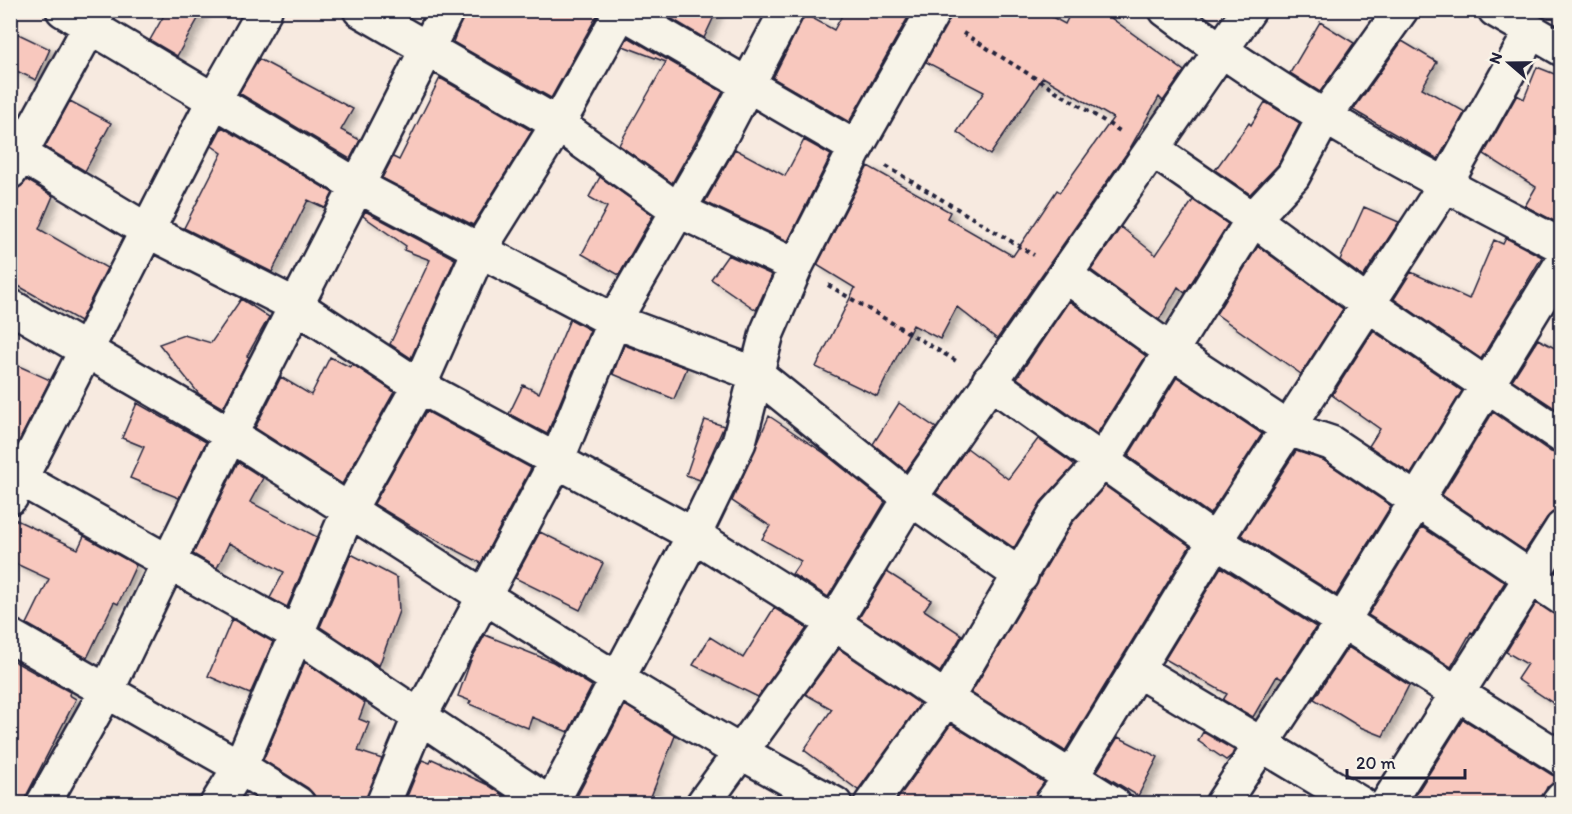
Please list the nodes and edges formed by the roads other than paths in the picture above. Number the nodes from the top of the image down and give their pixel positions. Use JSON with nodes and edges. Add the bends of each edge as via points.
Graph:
{"nodes":[{"id":1,"x":265,"y":10,"type":"edge"},
{"id":2,"x":360,"y":10,"type":"edge"},
{"id":3,"x":447,"y":10,"type":"edge"},
{"id":4,"x":787,"y":10,"type":"edge"},
{"id":5,"x":1166,"y":10,"type":"edge"},
{"id":6,"x":1249,"y":10,"type":"edge"},
{"id":7,"x":1401,"y":10,"type":"edge"},
{"id":8,"x":1495,"y":10,"type":"edge"},
{"id":9,"x":621,"y":11,"type":"edge"},
{"id":10,"x":932,"y":11,"type":"edge"},
{"id":11,"x":84,"y":16,"type":"edge"},
{"id":12,"x":1531,"y":32,"type":"junction"},
{"id":13,"x":428,"y":48,"type":"junction"},
{"id":14,"x":1562,"y":49,"type":"edge"},
{"id":15,"x":1222,"y":53,"type":"junction"},
{"id":16,"x":748,"y":84,"type":"junction"},
{"id":17,"x":214,"y":100,"type":"junction"},
{"id":18,"x":1324,"y":118,"type":"junction"},
{"id":19,"x":558,"y":124,"type":"junction"},
{"id":20,"x":856,"y":148,"type":"junction"},
{"id":21,"x":1153,"y":150,"type":"junction"},
{"id":22,"x":14,"y":158,"type":"edge"},
{"id":23,"x":356,"y":185,"type":"junction"},
{"id":24,"x":1445,"y":185,"type":"junction"},
{"id":25,"x":678,"y":210,"type":"junction"},
{"id":26,"x":1253,"y":219,"type":"junction"},
{"id":27,"x":148,"y":231,"type":"junction"},
{"id":28,"x":1562,"y":246,"type":"edge"},
{"id":29,"x":480,"y":249,"type":"junction"},
{"id":30,"x":1562,"y":263,"type":"edge"},
{"id":31,"x":796,"y":266,"type":"junction"},
{"id":32,"x":1065,"y":275,"type":"junction"},
{"id":33,"x":1370,"y":305,"type":"junction"},
{"id":34,"x":10,"y":306,"type":"edge"},
{"id":35,"x":297,"y":306,"type":"junction"},
{"id":36,"x":614,"y":321,"type":"junction"},
{"id":37,"x":1171,"y":351,"type":"junction"},
{"id":38,"x":87,"y":352,"type":"junction"},
{"id":39,"x":758,"y":375,"type":"junction"},
{"id":40,"x":989,"y":381,"type":"junction"},
{"id":41,"x":1488,"y":384,"type":"junction"},
{"id":42,"x":419,"y":386,"type":"junction"},
{"id":43,"x":1289,"y":429,"type":"junction"},
{"id":44,"x":230,"y":435,"type":"junction"},
{"id":45,"x":1562,"y":436,"type":"edge"},
{"id":46,"x":557,"y":460,"type":"junction"},
{"id":47,"x":1102,"y":462,"type":"junction"},
{"id":48,"x":14,"y":483,"type":"edge"},
{"id":49,"x":910,"y":498,"type":"junction"},
{"id":50,"x":1416,"y":498,"type":"junction"},
{"id":51,"x":348,"y":512,"type":"junction"},
{"id":52,"x":1562,"y":528,"type":"edge"},
{"id":53,"x":694,"y":535,"type":"junction"},
{"id":54,"x":1215,"y":541,"type":"junction"},
{"id":55,"x":169,"y":562,"type":"junction"},
{"id":56,"x":1021,"y":576,"type":"junction"},
{"id":57,"x":1530,"y":578,"type":"junction"},
{"id":58,"x":483,"y":598,"type":"junction"},
{"id":59,"x":1562,"y":598,"type":"edge"},
{"id":60,"x":1342,"y":622,"type":"junction"},
{"id":61,"x":834,"y":623,"type":"junction"},
{"id":62,"x":295,"y":633,"type":"junction"},
{"id":63,"x":10,"y":636,"type":"edge"},
{"id":64,"x":1137,"y":670,"type":"junction"},
{"id":65,"x":616,"y":679,"type":"junction"},
{"id":66,"x":106,"y":692,"type":"junction"},
{"id":67,"x":1458,"y":693,"type":"junction"},
{"id":68,"x":946,"y":699,"type":"junction"},
{"id":69,"x":419,"y":718,"type":"junction"},
{"id":70,"x":1261,"y":743,"type":"junction"},
{"id":71,"x":738,"y":752,"type":"junction"},
{"id":72,"x":1562,"y":759,"type":"edge"},
{"id":73,"x":240,"y":767,"type":"junction"},
{"id":74,"x":1072,"y":776,"type":"junction"},
{"id":75,"x":1562,"y":799,"type":"edge"},
{"id":76,"x":43,"y":804,"type":"edge"},
{"id":77,"x":218,"y":804,"type":"edge"},
{"id":78,"x":298,"y":804,"type":"edge"},
{"id":79,"x":383,"y":804,"type":"edge"},
{"id":80,"x":550,"y":804,"type":"edge"},
{"id":81,"x":704,"y":804,"type":"edge"},
{"id":82,"x":835,"y":804,"type":"edge"},
{"id":83,"x":871,"y":804,"type":"edge"},
{"id":84,"x":1051,"y":804,"type":"edge"},
{"id":85,"x":1114,"y":804,"type":"edge"},
{"id":86,"x":1222,"y":804,"type":"edge"},
{"id":87,"x":1361,"y":804,"type":"edge"},
{"id":88,"x":1387,"y":804,"type":"edge"},
{"id":89,"x":1558,"y":804,"type":"edge"}],
"edges":[{"from":1,"to":17,"type":"street"},
{"from":2,"to":13,"type":"street"},
{"from":3,"to":13,"type":"street"},
{"from":4,"to":16,"type":"street"},
{"from":5,"to":15,"type":"street"},
{"from":6,"to":15,"type":"street"},
{"from":7,"to":18,"type":"street"},
{"from":8,"to":12,"type":"street"},
{"from":9,"to":16,"type":"street"},
{"from":9,"to":19,"type":"street"},
{"from":10,"to":20,"type":"street"},
{"from":11,"to":17,"type":"street"},
{"from":11,"to":22,"type":"street"},
{"from":12,"to":14,"type":"street"},
{"from":12,"to":24,"type":"street"},
{"from":13,"to":19,"type":"street"},
{"from":13,"to":23,"type":"street"},
{"from":15,"to":18,"type":"street"},
{"from":15,"to":21,"type":"street"},
{"from":16,"to":20,"type":"street"},
{"from":16,"to":25,"type":"street"},
{"from":17,"to":23,"type":"street"},
{"from":17,"to":27,"type":"street"},
{"from":18,"to":24,"type":"street"},
{"from":18,"to":26,"type":"street","via":[[1293,176]]},
{"from":19,"to":25,"type":"street"},
{"from":19,"to":29,"type":"street"},
{"from":20,"to":31,"type":"street"},
{"from":21,"to":26,"type":"street"},
{"from":21,"to":32,"type":"street"},
{"from":22,"to":27,"type":"street"},
{"from":23,"to":29,"type":"street"},
{"from":23,"to":35,"type":"street"},
{"from":24,"to":28,"type":"street"},
{"from":24,"to":33,"type":"street"},
{"from":25,"to":31,"type":"street"},
{"from":25,"to":36,"type":"street"},
{"from":26,"to":33,"type":"street"},
{"from":26,"to":37,"type":"street"},
{"from":27,"to":35,"type":"street"},
{"from":27,"to":38,"type":"street"},
{"from":29,"to":36,"type":"street"},
{"from":29,"to":42,"type":"street"},
{"from":30,"to":41,"type":"street"},
{"from":31,"to":39,"type":"street","via":[[767,333]]},
{"from":32,"to":37,"type":"street"},
{"from":32,"to":40,"type":"street"},
{"from":33,"to":41,"type":"street"},
{"from":33,"to":43,"type":"street"},
{"from":34,"to":38,"type":"street"},
{"from":35,"to":42,"type":"street"},
{"from":35,"to":44,"type":"street"},
{"from":36,"to":39,"type":"street"},
{"from":36,"to":46,"type":"street"},
{"from":37,"to":43,"type":"street"},
{"from":37,"to":47,"type":"street"},
{"from":38,"to":44,"type":"street"},
{"from":38,"to":48,"type":"street"},
{"from":39,"to":49,"type":"street"},
{"from":39,"to":53,"type":"street","via":[[739,441]]},
{"from":40,"to":47,"type":"street"},
{"from":40,"to":49,"type":"street"},
{"from":41,"to":45,"type":"street"},
{"from":41,"to":50,"type":"street"},
{"from":42,"to":46,"type":"street"},
{"from":42,"to":51,"type":"street"},
{"from":43,"to":50,"type":"street","via":[[1331,443]]},
{"from":43,"to":54,"type":"street"},
{"from":44,"to":51,"type":"street"},
{"from":44,"to":55,"type":"street"},
{"from":46,"to":53,"type":"street"},
{"from":46,"to":58,"type":"street"},
{"from":47,"to":54,"type":"street"},
{"from":47,"to":56,"type":"street","via":[[1057,512]]},
{"from":48,"to":55,"type":"street"},
{"from":49,"to":56,"type":"street"},
{"from":49,"to":61,"type":"street"},
{"from":50,"to":57,"type":"street"},
{"from":50,"to":60,"type":"street"},
{"from":51,"to":58,"type":"street"},
{"from":51,"to":62,"type":"street"},
{"from":52,"to":57,"type":"street"},
{"from":53,"to":61,"type":"street"},
{"from":53,"to":65,"type":"street"},
{"from":54,"to":60,"type":"street"},
{"from":54,"to":64,"type":"street"},
{"from":55,"to":62,"type":"street"},
{"from":55,"to":66,"type":"street"},
{"from":56,"to":68,"type":"street"},
{"from":57,"to":59,"type":"street"},
{"from":57,"to":67,"type":"street"},
{"from":58,"to":65,"type":"street"},
{"from":58,"to":69,"type":"street"},
{"from":60,"to":67,"type":"street"},
{"from":60,"to":70,"type":"street"},
{"from":61,"to":68,"type":"street"},
{"from":61,"to":71,"type":"street"},
{"from":62,"to":69,"type":"street"},
{"from":62,"to":73,"type":"street"},
{"from":63,"to":66,"type":"street"},
{"from":64,"to":70,"type":"street"},
{"from":64,"to":74,"type":"street"},
{"from":65,"to":71,"type":"street"},
{"from":65,"to":80,"type":"street"},
{"from":66,"to":73,"type":"street"},
{"from":66,"to":76,"type":"street"},
{"from":67,"to":72,"type":"street"},
{"from":67,"to":88,"type":"street"},
{"from":68,"to":74,"type":"street"},
{"from":68,"to":83,"type":"street"},
{"from":69,"to":79,"type":"street"},
{"from":69,"to":80,"type":"street"},
{"from":70,"to":86,"type":"street"},
{"from":70,"to":87,"type":"street"},
{"from":71,"to":81,"type":"street"},
{"from":71,"to":82,"type":"street"},
{"from":73,"to":77,"type":"street"},
{"from":73,"to":78,"type":"street"},
{"from":74,"to":84,"type":"street"},
{"from":74,"to":85,"type":"street"},
{"from":75,"to":89,"type":"street"}]}
